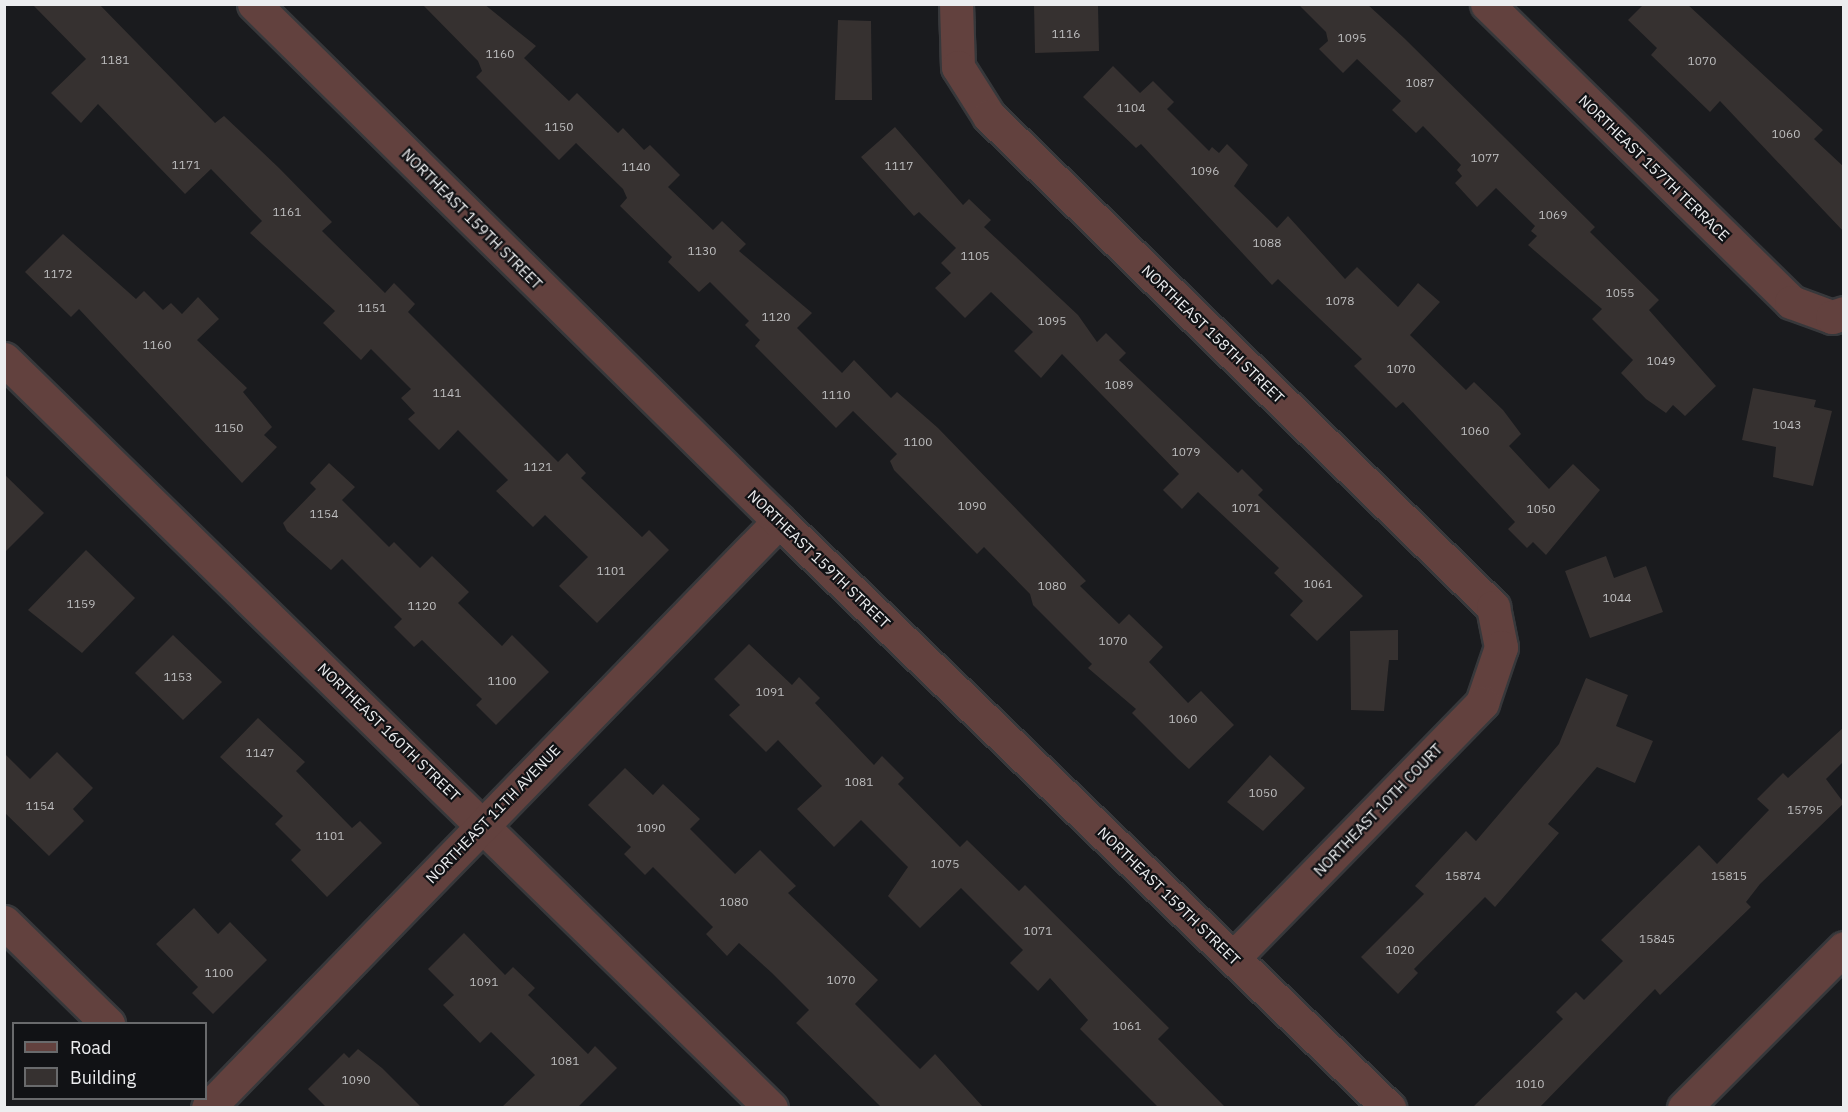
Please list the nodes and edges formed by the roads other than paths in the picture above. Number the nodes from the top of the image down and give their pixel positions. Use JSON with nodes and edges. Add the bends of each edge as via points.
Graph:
{"nodes":[{"id":1,"x":254,"y":4,"type":"edge"},
{"id":2,"x":956,"y":4,"type":"edge"},
{"id":3,"x":1486,"y":4,"type":"edge"},
{"id":4,"x":1838,"y":315,"type":"edge"},
{"id":5,"x":4,"y":359,"type":"edge"},
{"id":6,"x":779,"y":521,"type":"junction"},
{"id":7,"x":1501,"y":647,"type":"joint"},
{"id":8,"x":483,"y":824,"type":"junction"},
{"id":9,"x":4,"y":922,"type":"edge"},
{"id":10,"x":1844,"y":948,"type":"edge"},
{"id":11,"x":1233,"y":958,"type":"junction"},
{"id":12,"x":107,"y":1022,"type":"edge"},
{"id":13,"x":208,"y":1107,"type":"edge"},
{"id":14,"x":771,"y":1107,"type":"edge"},
{"id":15,"x":1389,"y":1107,"type":"edge"},
{"id":16,"x":1684,"y":1107,"type":"edge"}],
"edges":[{"from":1,"to":6,"type":"street","name":"NORTHEAST 159TH STREET"},
{"from":2,"to":7,"type":"street","name":"NORTHEAST 158TH STREET","via":[[958,67],[989,116],[1493,607]]},
{"from":3,"to":4,"type":"street","name":"NORTHEAST 157TH TERRACE","via":[[1791,302]]},
{"from":5,"to":8,"type":"street","name":"NORTHEAST 160TH STREET"},
{"from":6,"to":8,"type":"street","name":"NORTHEAST 11TH AVENUE"},
{"from":6,"to":11,"type":"street","name":"NORTHEAST 159TH STREET"},
{"from":7,"to":11,"type":"street","name":"NORTHEAST 10TH COURT","via":[[1482,703]]},
{"from":8,"to":13,"type":"street","name":"NORTHEAST 11TH AVENUE"},
{"from":8,"to":14,"type":"street","name":"NORTHEAST 160TH STREET"},
{"from":9,"to":12,"type":"street"},
{"from":10,"to":16,"type":"street"},
{"from":11,"to":15,"type":"street","name":"NORTHEAST 159TH STREET"}]}
